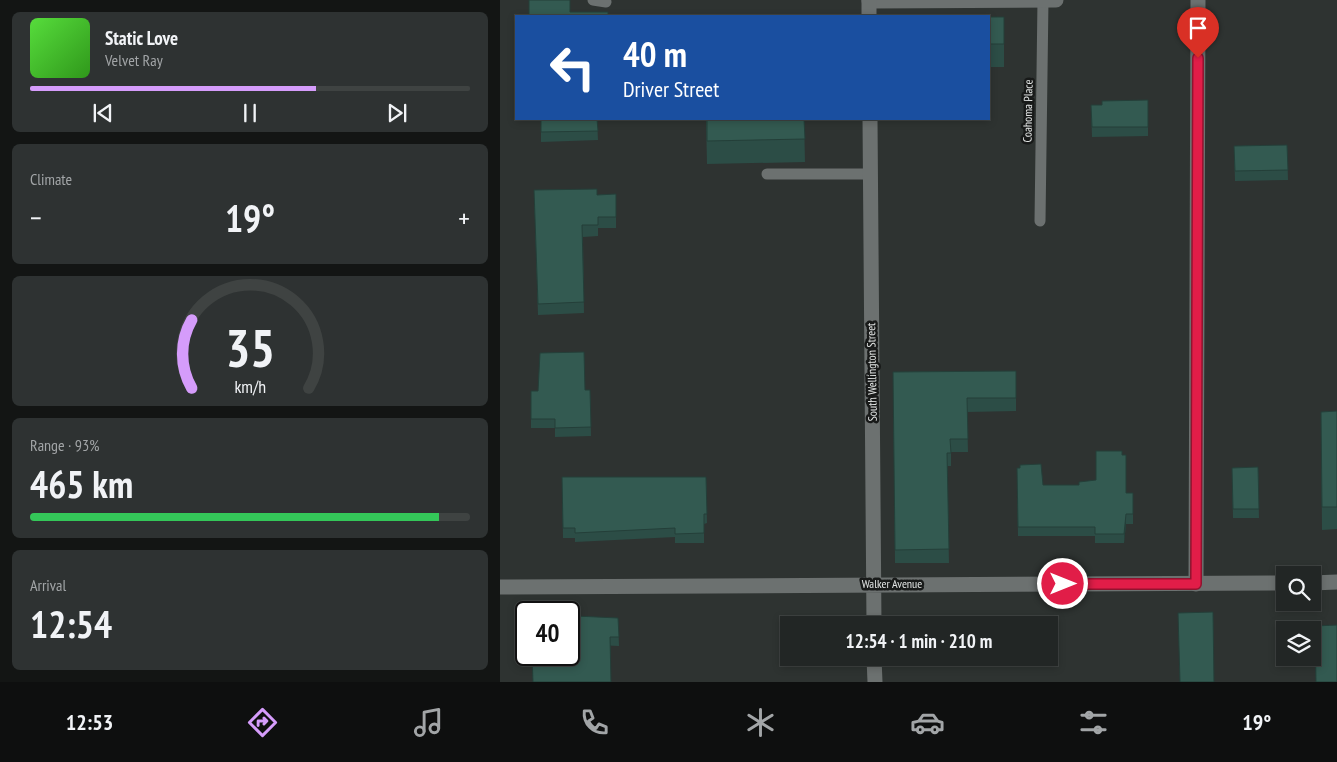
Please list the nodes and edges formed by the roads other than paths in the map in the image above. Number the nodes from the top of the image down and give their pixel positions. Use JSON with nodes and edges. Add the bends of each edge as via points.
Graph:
{"nodes":[{"id":1,"x":593,"y":0,"type":"edge"},
{"id":2,"x":1043,"y":0,"type":"edge"},
{"id":3,"x":1056,"y":0,"type":"edge"},
{"id":4,"x":1198,"y":0,"type":"edge"},
{"id":5,"x":606,"y":2,"type":"dead end"},
{"id":6,"x":869,"y":6,"type":"edge"},
{"id":7,"x":870,"y":120,"type":"edge"},
{"id":8,"x":767,"y":174,"type":"dead end"},
{"id":9,"x":870,"y":174,"type":"junction"},
{"id":10,"x":1040,"y":222,"type":"dead end"},
{"id":11,"x":1321,"y":582,"type":"edge"},
{"id":12,"x":1337,"y":582,"type":"edge"},
{"id":13,"x":1276,"y":583,"type":"edge"},
{"id":14,"x":874,"y":584,"type":"junction"},
{"id":15,"x":1196,"y":584,"type":"junction"},
{"id":16,"x":500,"y":588,"type":"edge"},
{"id":17,"x":874,"y":616,"type":"edge"},
{"id":18,"x":874,"y":666,"type":"edge"},
{"id":19,"x":874,"y":682,"type":"edge"}],
"edges":[{"from":1,"to":5,"type":"lane"},
{"from":2,"to":3,"type":"street"},
{"from":2,"to":6,"type":"street"},
{"from":2,"to":10,"type":"lane","name":"Coahoma Place"},
{"from":4,"to":15,"type":"street"},
{"from":7,"to":9,"type":"street","name":"South Wellington Street"},
{"from":8,"to":9,"type":"lane"},
{"from":9,"to":14,"type":"street","name":"South Wellington Street"},
{"from":11,"to":12,"type":"street"},
{"from":13,"to":15,"type":"street","name":"Walker Avenue"},
{"from":14,"to":15,"type":"street","name":"Walker Avenue"},
{"from":14,"to":16,"type":"street","name":"Walker Avenue"},
{"from":14,"to":17,"type":"street","name":"South Wellington Street"},
{"from":18,"to":19,"type":"street"}]}
